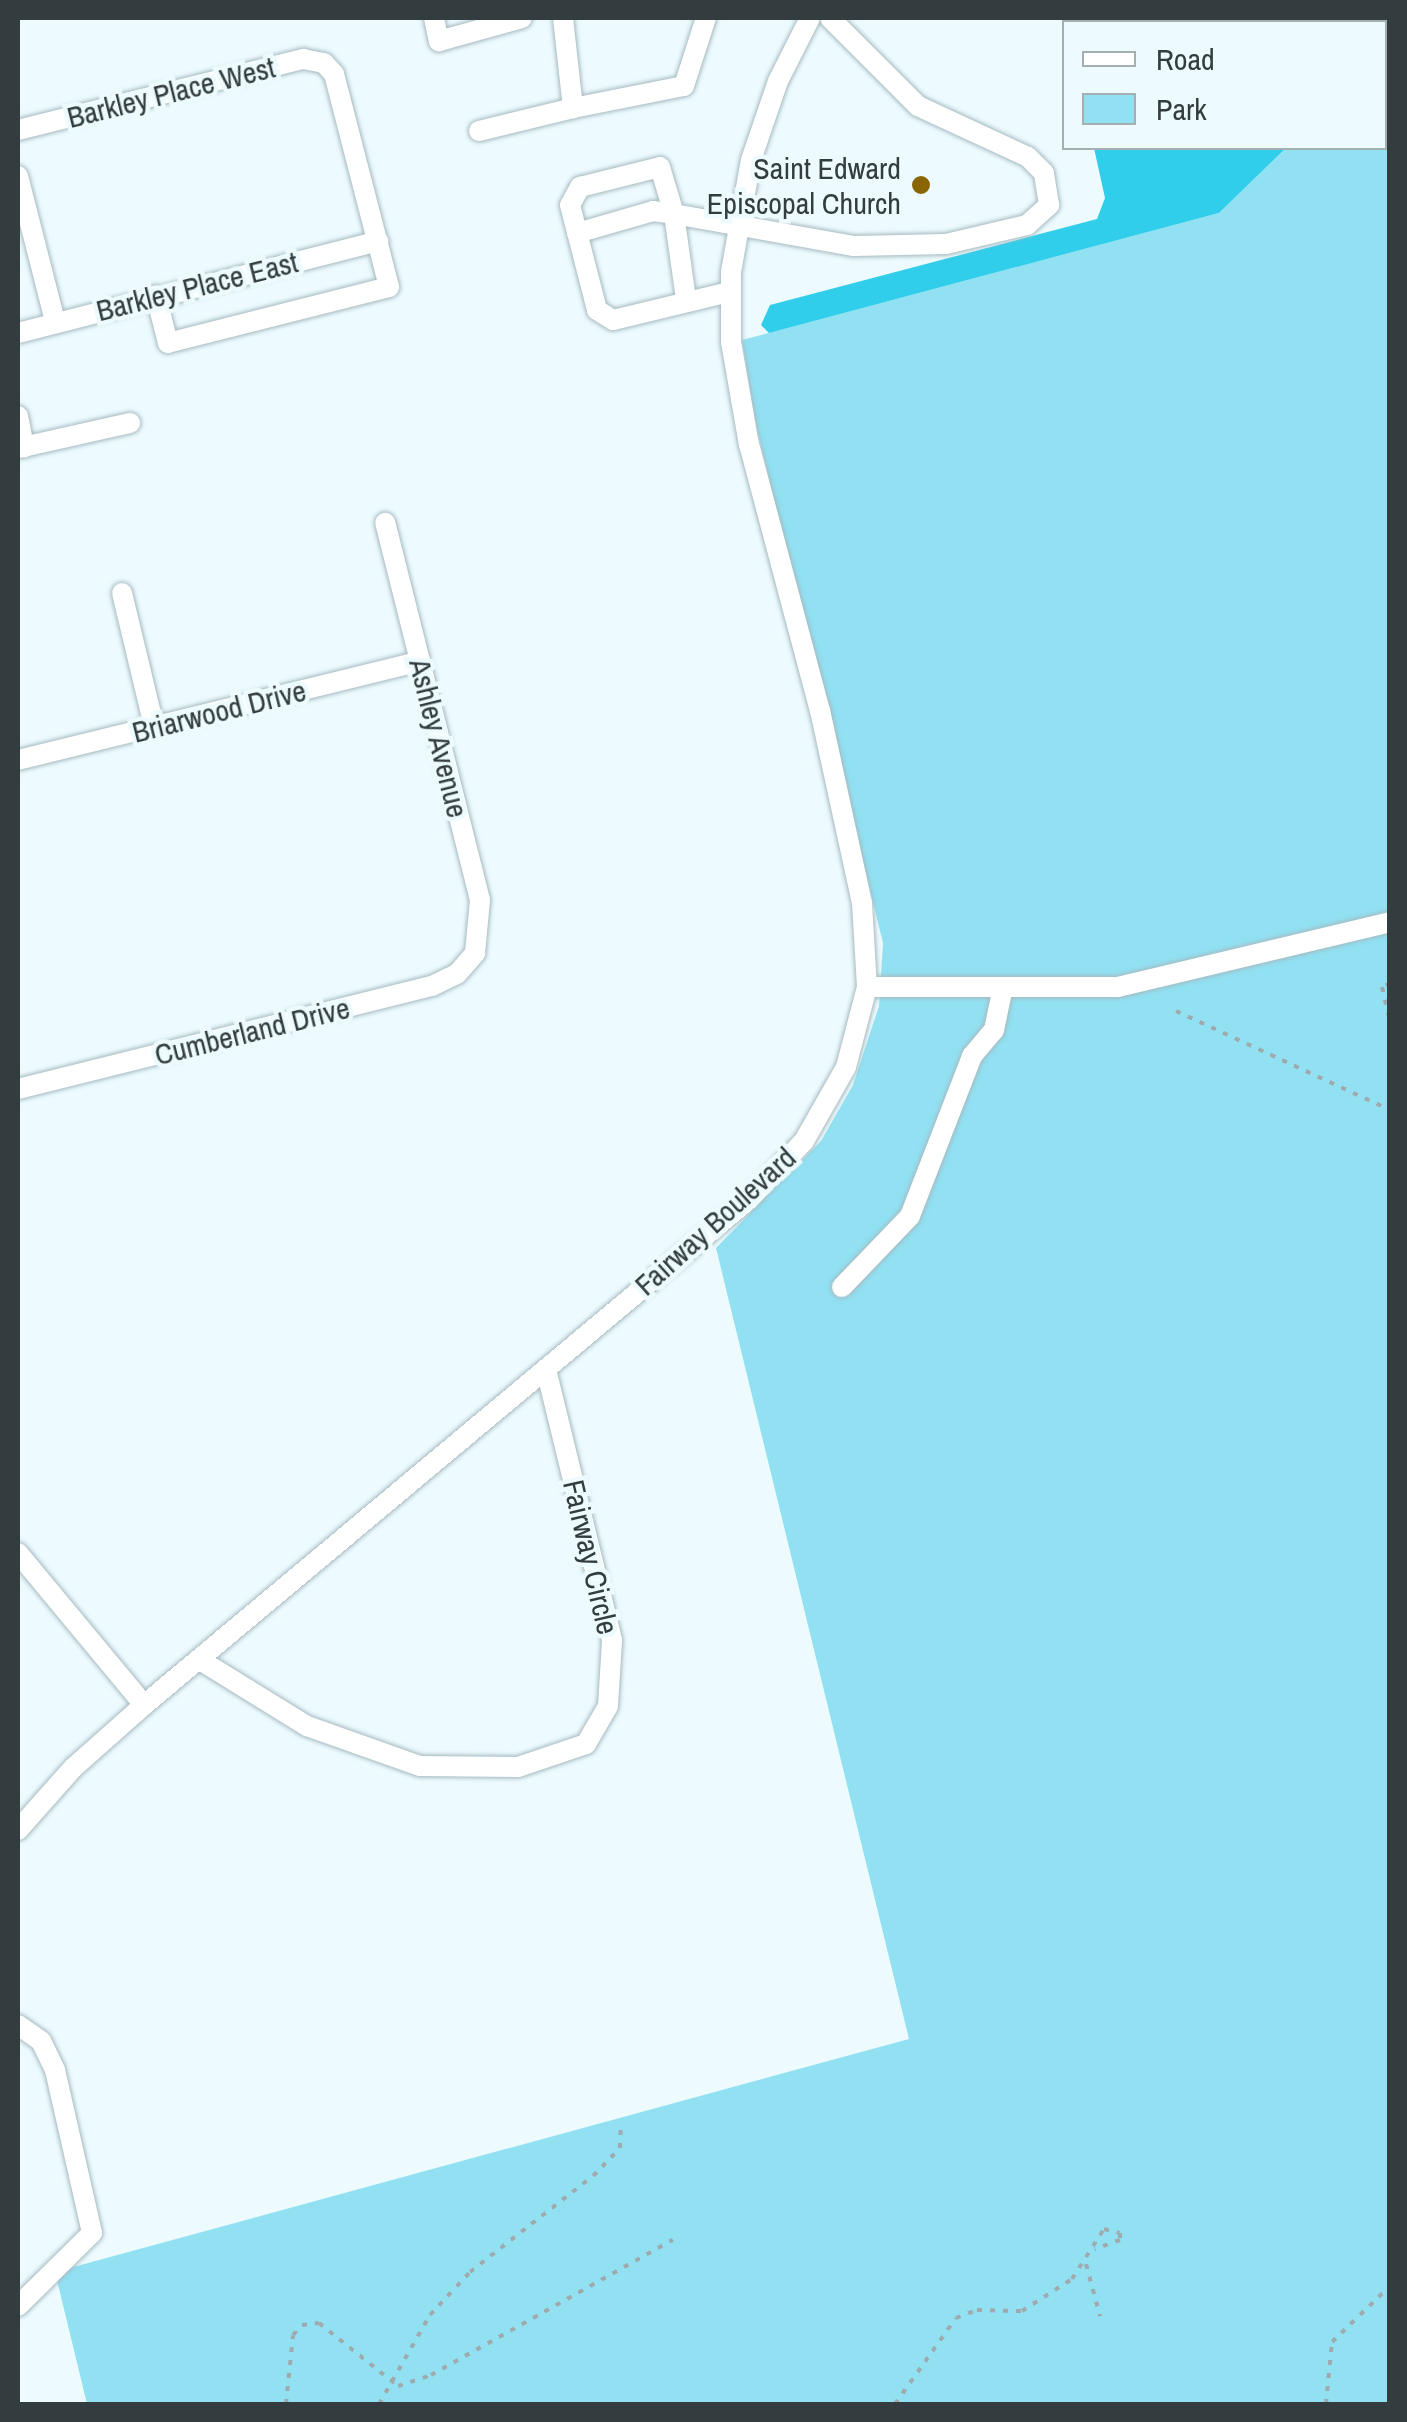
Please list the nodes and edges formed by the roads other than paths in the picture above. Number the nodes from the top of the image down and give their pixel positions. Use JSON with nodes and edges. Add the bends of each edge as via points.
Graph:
{"nodes":[{"id":1,"x":434,"y":18,"type":"edge"},
{"id":2,"x":522,"y":18,"type":"edge"},
{"id":3,"x":563,"y":18,"type":"edge"},
{"id":4,"x":706,"y":18,"type":"edge"},
{"id":5,"x":810,"y":18,"type":"edge"},
{"id":6,"x":830,"y":18,"type":"edge"},
{"id":7,"x":573,"y":108,"type":"junction"},
{"id":8,"x":18,"y":130,"type":"edge"},
{"id":9,"x":478,"y":131,"type":"dead end"},
{"id":10,"x":18,"y":176,"type":"edge"},
{"id":11,"x":674,"y":214,"type":"junction"},
{"id":12,"x":736,"y":228,"type":"junction"},
{"id":13,"x":578,"y":234,"type":"junction"},
{"id":14,"x":378,"y":241,"type":"junction"},
{"id":15,"x":729,"y":292,"type":"junction"},
{"id":16,"x":156,"y":296,"type":"junction"},
{"id":17,"x":686,"y":300,"type":"junction"},
{"id":18,"x":55,"y":320,"type":"junction"},
{"id":19,"x":18,"y":333,"type":"edge"},
{"id":20,"x":18,"y":416,"type":"edge"},
{"id":21,"x":130,"y":423,"type":"dead end"},
{"id":22,"x":21,"y":448,"type":"edge"},
{"id":23,"x":385,"y":523,"type":"dead end"},
{"id":24,"x":122,"y":594,"type":"dead end"},
{"id":25,"x":420,"y":661,"type":"junction"},
{"id":26,"x":154,"y":726,"type":"junction"},
{"id":27,"x":18,"y":760,"type":"edge"},
{"id":28,"x":1390,"y":922,"type":"edge"},
{"id":29,"x":475,"y":953,"type":"joint"},
{"id":30,"x":1003,"y":986,"type":"junction"},
{"id":31,"x":867,"y":987,"type":"junction"},
{"id":32,"x":18,"y":1089,"type":"edge"},
{"id":33,"x":842,"y":1287,"type":"dead end"},
{"id":34,"x":546,"y":1370,"type":"junction"},
{"id":35,"x":18,"y":1553,"type":"edge"},
{"id":36,"x":200,"y":1660,"type":"junction"},
{"id":37,"x":144,"y":1705,"type":"junction"},
{"id":38,"x":18,"y":1830,"type":"edge"},
{"id":39,"x":18,"y":2025,"type":"edge"},
{"id":40,"x":18,"y":2306,"type":"edge"}],
"edges":[{"from":1,"to":2,"type":"street","via":[[439,42]]},
{"from":3,"to":7,"type":"street"},
{"from":4,"to":7,"type":"street","via":[[684,86]]},
{"from":5,"to":12,"type":"street","name":"Fairway Boulevard","via":[[763,119]]},
{"from":6,"to":12,"type":"street","via":[[918,106],[1028,158],[1044,173],[1049,205],[1027,225],[946,244],[854,246]]},
{"from":7,"to":9,"type":"street"},
{"from":8,"to":14,"type":"street","name":"Barkley Place West","via":[[303,59],[324,64],[340,88]]},
{"from":10,"to":18,"type":"street"},
{"from":11,"to":12,"type":"street"},
{"from":11,"to":13,"type":"street","via":[[653,211]]},
{"from":11,"to":13,"type":"street","via":[[660,168],[580,187],[570,206]]},
{"from":11,"to":17,"type":"street"},
{"from":12,"to":15,"type":"street","name":"Fairway Boulevard"},
{"from":13,"to":17,"type":"street","via":[[597,310],[613,320]]},
{"from":14,"to":16,"type":"street","name":"Barkley Place East"},
{"from":14,"to":16,"type":"street","via":[[389,287],[168,343]]},
{"from":15,"to":17,"type":"street"},
{"from":15,"to":31,"type":"street","name":"Fairway Boulevard","via":[[749,445],[846,818],[864,917]]},
{"from":16,"to":18,"type":"street","name":"Barkley Place East"},
{"from":18,"to":19,"type":"street","name":"Barkley Place East"},
{"from":20,"to":22,"type":"street"},
{"from":21,"to":22,"type":"street"},
{"from":23,"to":25,"type":"street","name":"Ashley Avenue"},
{"from":24,"to":26,"type":"street"},
{"from":25,"to":26,"type":"street","name":"Briarwood Drive"},
{"from":25,"to":29,"type":"street","name":"Ashley Avenue","via":[[480,900]]},
{"from":26,"to":27,"type":"street","name":"Briarwood Drive"},
{"from":28,"to":30,"type":"street","via":[[1118,987]]},
{"from":29,"to":32,"type":"street","name":"Cumberland Drive","via":[[457,974],[432,986]]},
{"from":30,"to":31,"type":"street"},
{"from":30,"to":33,"type":"street","via":[[994,1030],[972,1056],[910,1216]]},
{"from":31,"to":34,"type":"street","name":"Fairway Boulevard","via":[[846,1067],[804,1140],[735,1211]]},
{"from":34,"to":36,"type":"street","name":"Fairway Boulevard"},
{"from":34,"to":36,"type":"street","name":"Fairway Circle","via":[[612,1640],[608,1706],[586,1744],[518,1768],[420,1766],[307,1726]]},
{"from":35,"to":37,"type":"street"},
{"from":36,"to":37,"type":"street","name":"Fairway Boulevard"},
{"from":37,"to":38,"type":"street","name":"Fairway Boulevard","via":[[73,1768]]},
{"from":39,"to":40,"type":"street","via":[[41,2042],[55,2070],[92,2232]]}]}
